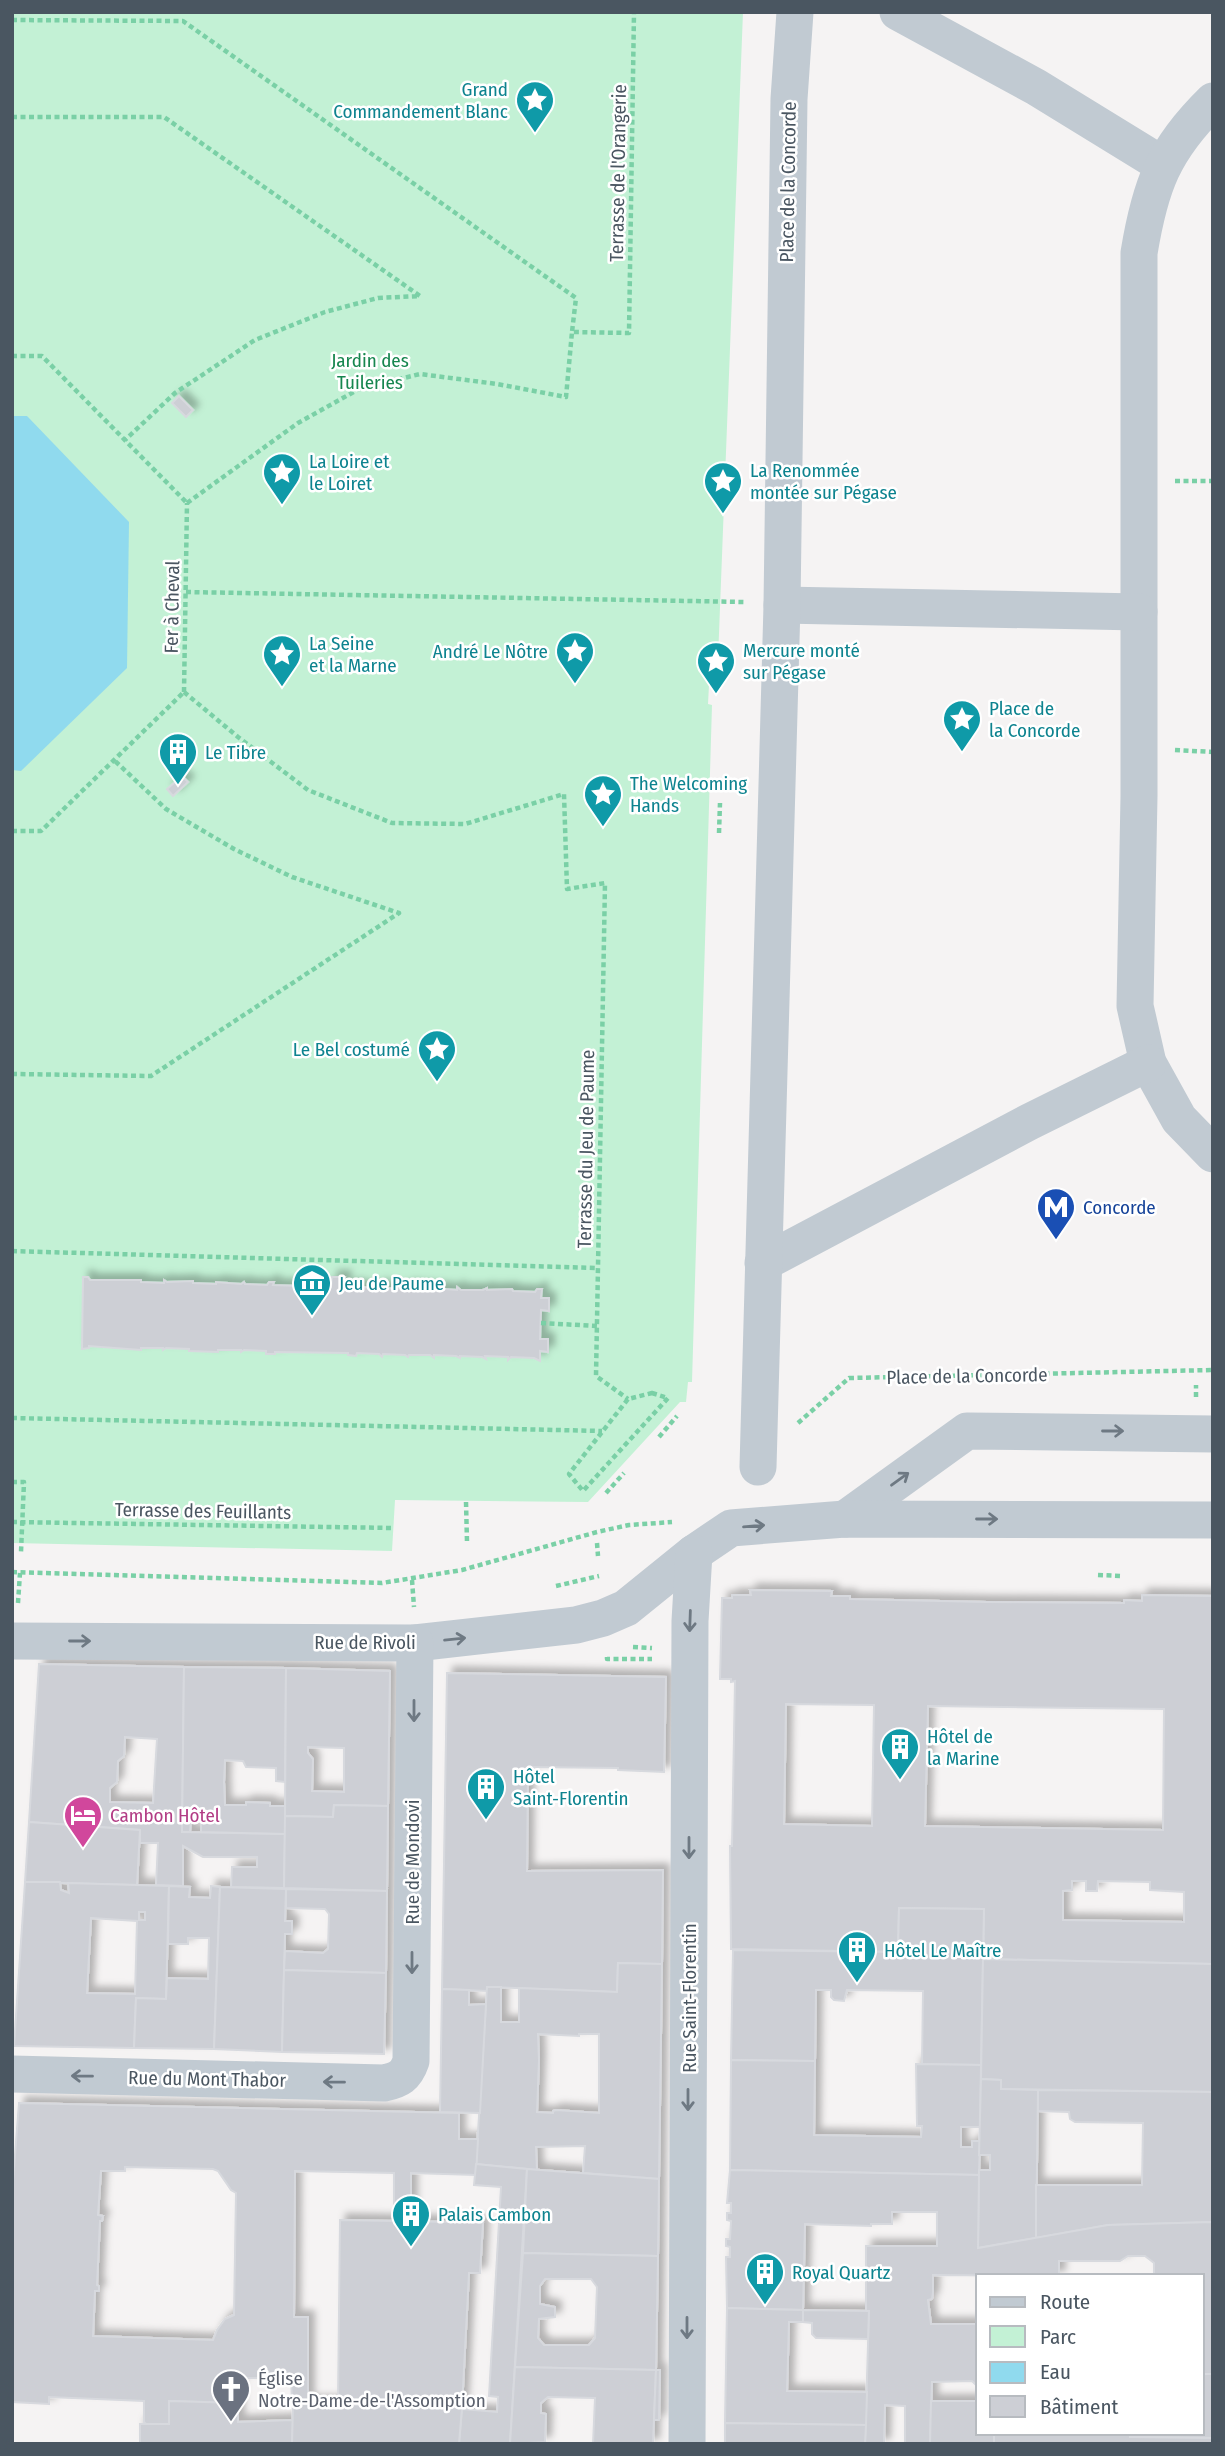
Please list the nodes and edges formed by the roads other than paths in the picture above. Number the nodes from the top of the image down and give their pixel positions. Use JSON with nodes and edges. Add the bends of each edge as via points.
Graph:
{"nodes":[{"id":1,"x":795,"y":12,"type":"edge"},
{"id":2,"x":898,"y":12,"type":"edge"},
{"id":3,"x":1213,"y":101,"type":"edge"},
{"id":4,"x":1163,"y":165,"type":"junction"},
{"id":5,"x":782,"y":605,"type":"junction"},
{"id":6,"x":1139,"y":612,"type":"junction"},
{"id":7,"x":1148,"y":1062,"type":"junction"},
{"id":8,"x":1213,"y":1154,"type":"edge"},
{"id":9,"x":763,"y":1264,"type":"junction"},
{"id":10,"x":1213,"y":1434,"type":"edge"},
{"id":11,"x":758,"y":1467,"type":"road end"},
{"id":12,"x":845,"y":1519,"type":"junction"},
{"id":13,"x":1213,"y":1520,"type":"edge"},
{"id":14,"x":685,"y":1537,"type":"junction"},
{"id":15,"x":415,"y":1643,"type":"junction"},
{"id":16,"x":13,"y":1648,"type":"edge"},
{"id":17,"x":12,"y":2074,"type":"edge"},
{"id":18,"x":401,"y":2078,"type":"joint"},
{"id":19,"x":687,"y":2444,"type":"edge"}],
"edges":[{"from":1,"to":5,"type":"street","name":"Place de la Concorde","via":[[789,99]]},
{"from":2,"to":4,"type":"street","via":[[1036,87]]},
{"from":3,"to":4,"type":"street","via":[[1188,125]]},
{"from":4,"to":6,"type":"street","via":[[1146,208],[1139,253]]},
{"from":5,"to":6,"type":"street"},
{"from":5,"to":9,"type":"street","name":"Place de la Concorde"},
{"from":6,"to":7,"type":"street","via":[[1135,1006]]},
{"from":7,"to":8,"type":"street","via":[[1179,1119]]},
{"from":7,"to":9,"type":"street"},
{"from":9,"to":11,"type":"street","name":"Place de la Concorde"},
{"from":12,"to":10,"type":"street","one_way":true,"via":[[967,1431]]},
{"from":12,"to":13,"type":"street","one_way":true},
{"from":14,"to":12,"type":"street","one_way":true,"via":[[731,1528]]},
{"from":15,"to":14,"type":"street","name":"Rue de Rivoli","one_way":true,"via":[[603,1618],[625,1608]]},
{"from":14,"to":19,"type":"street","name":"Rue Saint-Florentin","one_way":true,"via":[[690,1622]]},
{"from":16,"to":15,"type":"street","name":"Rue de Rivoli","one_way":true},
{"from":15,"to":18,"type":"street","name":"Rue de Mondovi","one_way":true,"via":[[411,2062]]},
{"from":18,"to":17,"type":"street","name":"Rue du Mont Thabor","one_way":true,"via":[[384,2083]]}]}
